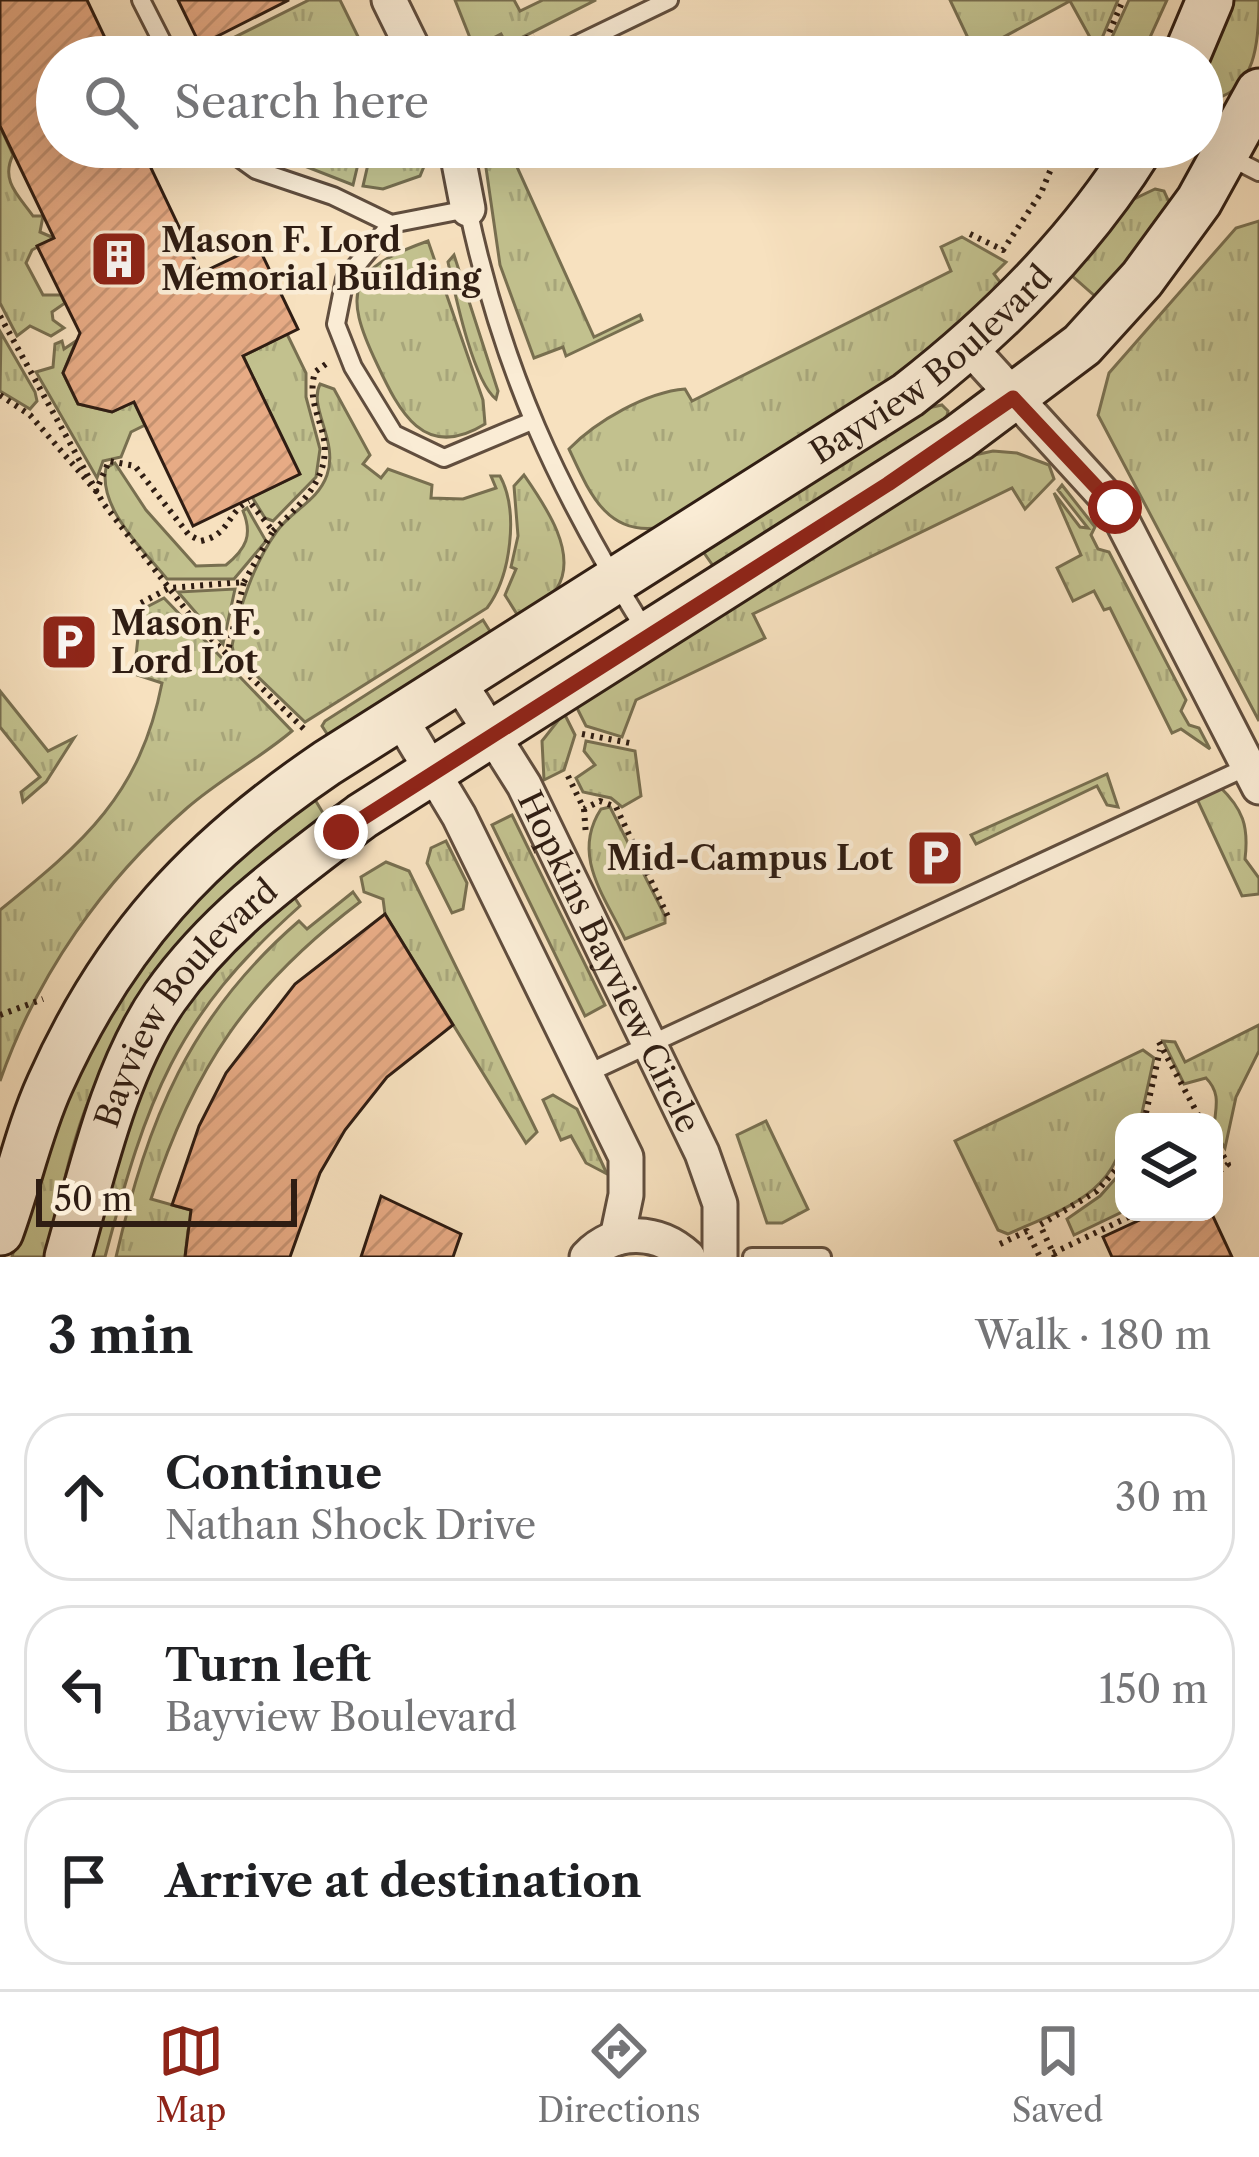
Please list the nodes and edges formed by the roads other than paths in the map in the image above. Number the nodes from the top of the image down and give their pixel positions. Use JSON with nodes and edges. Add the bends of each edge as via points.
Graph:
{"nodes":[{"id":1,"x":141,"y":0,"type":"edge"},
{"id":2,"x":389,"y":0,"type":"edge"},
{"id":3,"x":669,"y":0,"type":"edge"},
{"id":4,"x":1210,"y":0,"type":"edge"},
{"id":5,"x":159,"y":36,"type":"edge"},
{"id":6,"x":407,"y":36,"type":"edge"},
{"id":7,"x":594,"y":36,"type":"edge"},
{"id":8,"x":1195,"y":36,"type":"edge"},
{"id":9,"x":1259,"y":92,"type":"edge"},
{"id":10,"x":1230,"y":157,"type":"edge"},
{"id":11,"x":253,"y":168,"type":"edge"},
{"id":12,"x":460,"y":168,"type":"edge"},
{"id":13,"x":1124,"y":168,"type":"edge"},
{"id":14,"x":1222,"y":168,"type":"edge"},
{"id":15,"x":468,"y":209,"type":"junction"},
{"id":16,"x":391,"y":224,"type":"junction"},
{"id":17,"x":970,"y":348,"type":"junction"},
{"id":18,"x":1013,"y":398,"type":"junction"},
{"id":19,"x":532,"y":421,"type":"junction"},
{"id":20,"x":614,"y":581,"type":"junction"},
{"id":21,"x":649,"y":636,"type":"junction"},
{"id":22,"x":459,"y":682,"type":"junction"},
{"id":23,"x":401,"y":721,"type":"junction"},
{"id":24,"x":492,"y":736,"type":"junction"},
{"id":25,"x":434,"y":774,"type":"junction"},
{"id":26,"x":1254,"y":776,"type":"edge"},
{"id":27,"x":652,"y":1043,"type":"junction"},
{"id":28,"x":586,"y":1074,"type":"junction"},
{"id":29,"x":0,"y":1232,"type":"edge"},
{"id":30,"x":617,"y":1238,"type":"junction"},
{"id":31,"x":68,"y":1257,"type":"edge"},
{"id":32,"x":586,"y":1257,"type":"edge"},
{"id":33,"x":688,"y":1257,"type":"edge"},
{"id":34,"x":720,"y":1257,"type":"edge"},
{"id":35,"x":752,"y":1257,"type":"edge"},
{"id":36,"x":821,"y":1257,"type":"edge"}],
"edges":[{"from":1,"to":5,"type":"lane"},
{"from":2,"to":6,"type":"street"},
{"from":3,"to":7,"type":"lane"},
{"from":4,"to":8,"type":"street"},
{"from":9,"to":10,"type":"street","name":"Bayview Boulevard"},
{"from":11,"to":16,"type":"lane"},
{"from":12,"to":15,"type":"street"},
{"from":13,"to":17,"type":"street","name":"Bayview Boulevard","via":[[1044,274]]},
{"from":14,"to":18,"type":"street","name":"Bayview Boulevard","via":[[1126,297],[1082,345]]},
{"from":15,"to":16,"type":"lane"},
{"from":15,"to":19,"type":"lane"},
{"from":16,"to":19,"type":"lane","via":[[345,279],[336,324],[394,434],[444,458]]},
{"from":17,"to":18,"type":"street"},
{"from":17,"to":20,"type":"street","name":"Bayview Boulevard"},
{"from":18,"to":21,"type":"street","name":"Bayview Boulevard"},
{"from":18,"to":26,"type":"street","via":[[1115,507]]},
{"from":19,"to":20,"type":"lane","via":[[563,495]]},
{"from":20,"to":21,"type":"lane"},
{"from":20,"to":22,"type":"street","name":"Bayview Boulevard"},
{"from":21,"to":24,"type":"street","name":"Bayview Boulevard"},
{"from":22,"to":23,"type":"street","name":"Bayview Boulevard"},
{"from":22,"to":24,"type":"street","name":"Hopkins Bayview Circle"},
{"from":23,"to":25,"type":"street"},
{"from":23,"to":29,"type":"street","name":"Bayview Boulevard","via":[[260,809],[144,920],[101,981],[48,1088]]},
{"from":24,"to":25,"type":"street","name":"Bayview Boulevard"},
{"from":24,"to":27,"type":"street","name":"Hopkins Bayview Circle","via":[[524,784]]},
{"from":25,"to":28,"type":"street"},
{"from":25,"to":31,"type":"street","name":"Bayview Boulevard","via":[[267,885],[162,1001],[125,1078]]},
{"from":26,"to":27,"type":"lane"},
{"from":27,"to":28,"type":"lane"},
{"from":27,"to":34,"type":"street","name":"Hopkins Bayview Circle","via":[[720,1204]]},
{"from":28,"to":30,"type":"street","via":[[626,1156]]},
{"from":30,"to":32,"type":"street"},
{"from":30,"to":33,"type":"street","via":[[659,1238]]},
{"from":35,"to":36,"type":"lane"}]}
